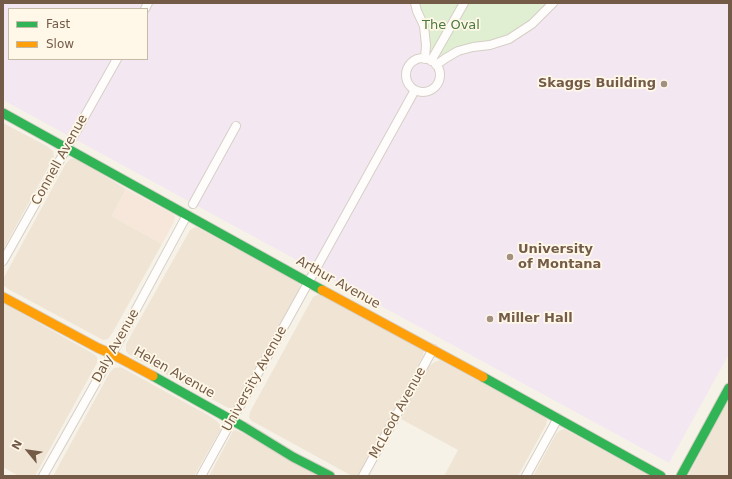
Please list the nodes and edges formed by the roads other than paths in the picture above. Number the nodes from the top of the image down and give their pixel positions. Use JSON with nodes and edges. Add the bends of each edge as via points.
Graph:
{"nodes":[{"id":1,"x":415,"y":3,"type":"edge"},
{"id":2,"x":464,"y":3,"type":"edge"},
{"id":3,"x":553,"y":3,"type":"edge"},
{"id":4,"x":116,"y":60,"type":"edge"},
{"id":5,"x":431,"y":62,"type":"junction"},
{"id":6,"x":415,"y":90,"type":"junction"},
{"id":7,"x":3,"y":113,"type":"edge"},
{"id":8,"x":236,"y":126,"type":"dead end"},
{"id":9,"x":67,"y":148,"type":"junction"},
{"id":10,"x":193,"y":204,"type":"dead end"},
{"id":11,"x":188,"y":215,"type":"junction"},
{"id":12,"x":3,"y":261,"type":"edge"},
{"id":13,"x":308,"y":282,"type":"junction"},
{"id":14,"x":3,"y":297,"type":"edge"},
{"id":15,"x":433,"y":350,"type":"junction"},
{"id":16,"x":112,"y":354,"type":"junction"},
{"id":17,"x":729,"y":388,"type":"edge"},
{"id":18,"x":558,"y":418,"type":"junction"},
{"id":19,"x":232,"y":420,"type":"junction"},
{"id":20,"x":43,"y":476,"type":"edge"},
{"id":21,"x":202,"y":476,"type":"edge"},
{"id":22,"x":330,"y":476,"type":"edge"},
{"id":23,"x":363,"y":476,"type":"edge"},
{"id":24,"x":526,"y":476,"type":"edge"},
{"id":25,"x":661,"y":476,"type":"edge"},
{"id":26,"x":681,"y":476,"type":"edge"}],
"edges":[{"from":1,"to":5,"type":"street","via":[[424,26]]},
{"from":2,"to":5,"type":"street"},
{"from":3,"to":5,"type":"street","via":[[532,24],[509,39],[458,51]]},
{"from":4,"to":9,"type":"street","name":"Connell Avenue"},
{"from":5,"to":6,"type":"street","via":[[439,69],[438,82],[430,91]]},
{"from":5,"to":6,"type":"street","via":[[420,59],[408,68],[408,83]]},
{"from":6,"to":13,"type":"street","name":"University Avenue"},
{"from":7,"to":9,"type":"street","name":"Arthur Avenue"},
{"from":8,"to":10,"type":"street"},
{"from":9,"to":11,"type":"street","name":"Arthur Avenue"},
{"from":9,"to":12,"type":"street","name":"Connell Avenue"},
{"from":11,"to":13,"type":"street","name":"Arthur Avenue"},
{"from":11,"to":16,"type":"street","name":"Daly Avenue"},
{"from":13,"to":15,"type":"street","name":"Arthur Avenue"},
{"from":13,"to":19,"type":"street","name":"University Avenue"},
{"from":14,"to":16,"type":"street","name":"Helen Avenue"},
{"from":15,"to":18,"type":"street","name":"Arthur Avenue"},
{"from":15,"to":23,"type":"street","name":"McLeod Avenue"},
{"from":16,"to":19,"type":"street","name":"Helen Avenue"},
{"from":16,"to":20,"type":"street","name":"Daly Avenue"},
{"from":17,"to":26,"type":"street"},
{"from":18,"to":24,"type":"street"},
{"from":18,"to":25,"type":"street","name":"Arthur Avenue"},
{"from":19,"to":21,"type":"street","name":"University Avenue"},
{"from":19,"to":22,"type":"street","name":"Helen Avenue"}]}
